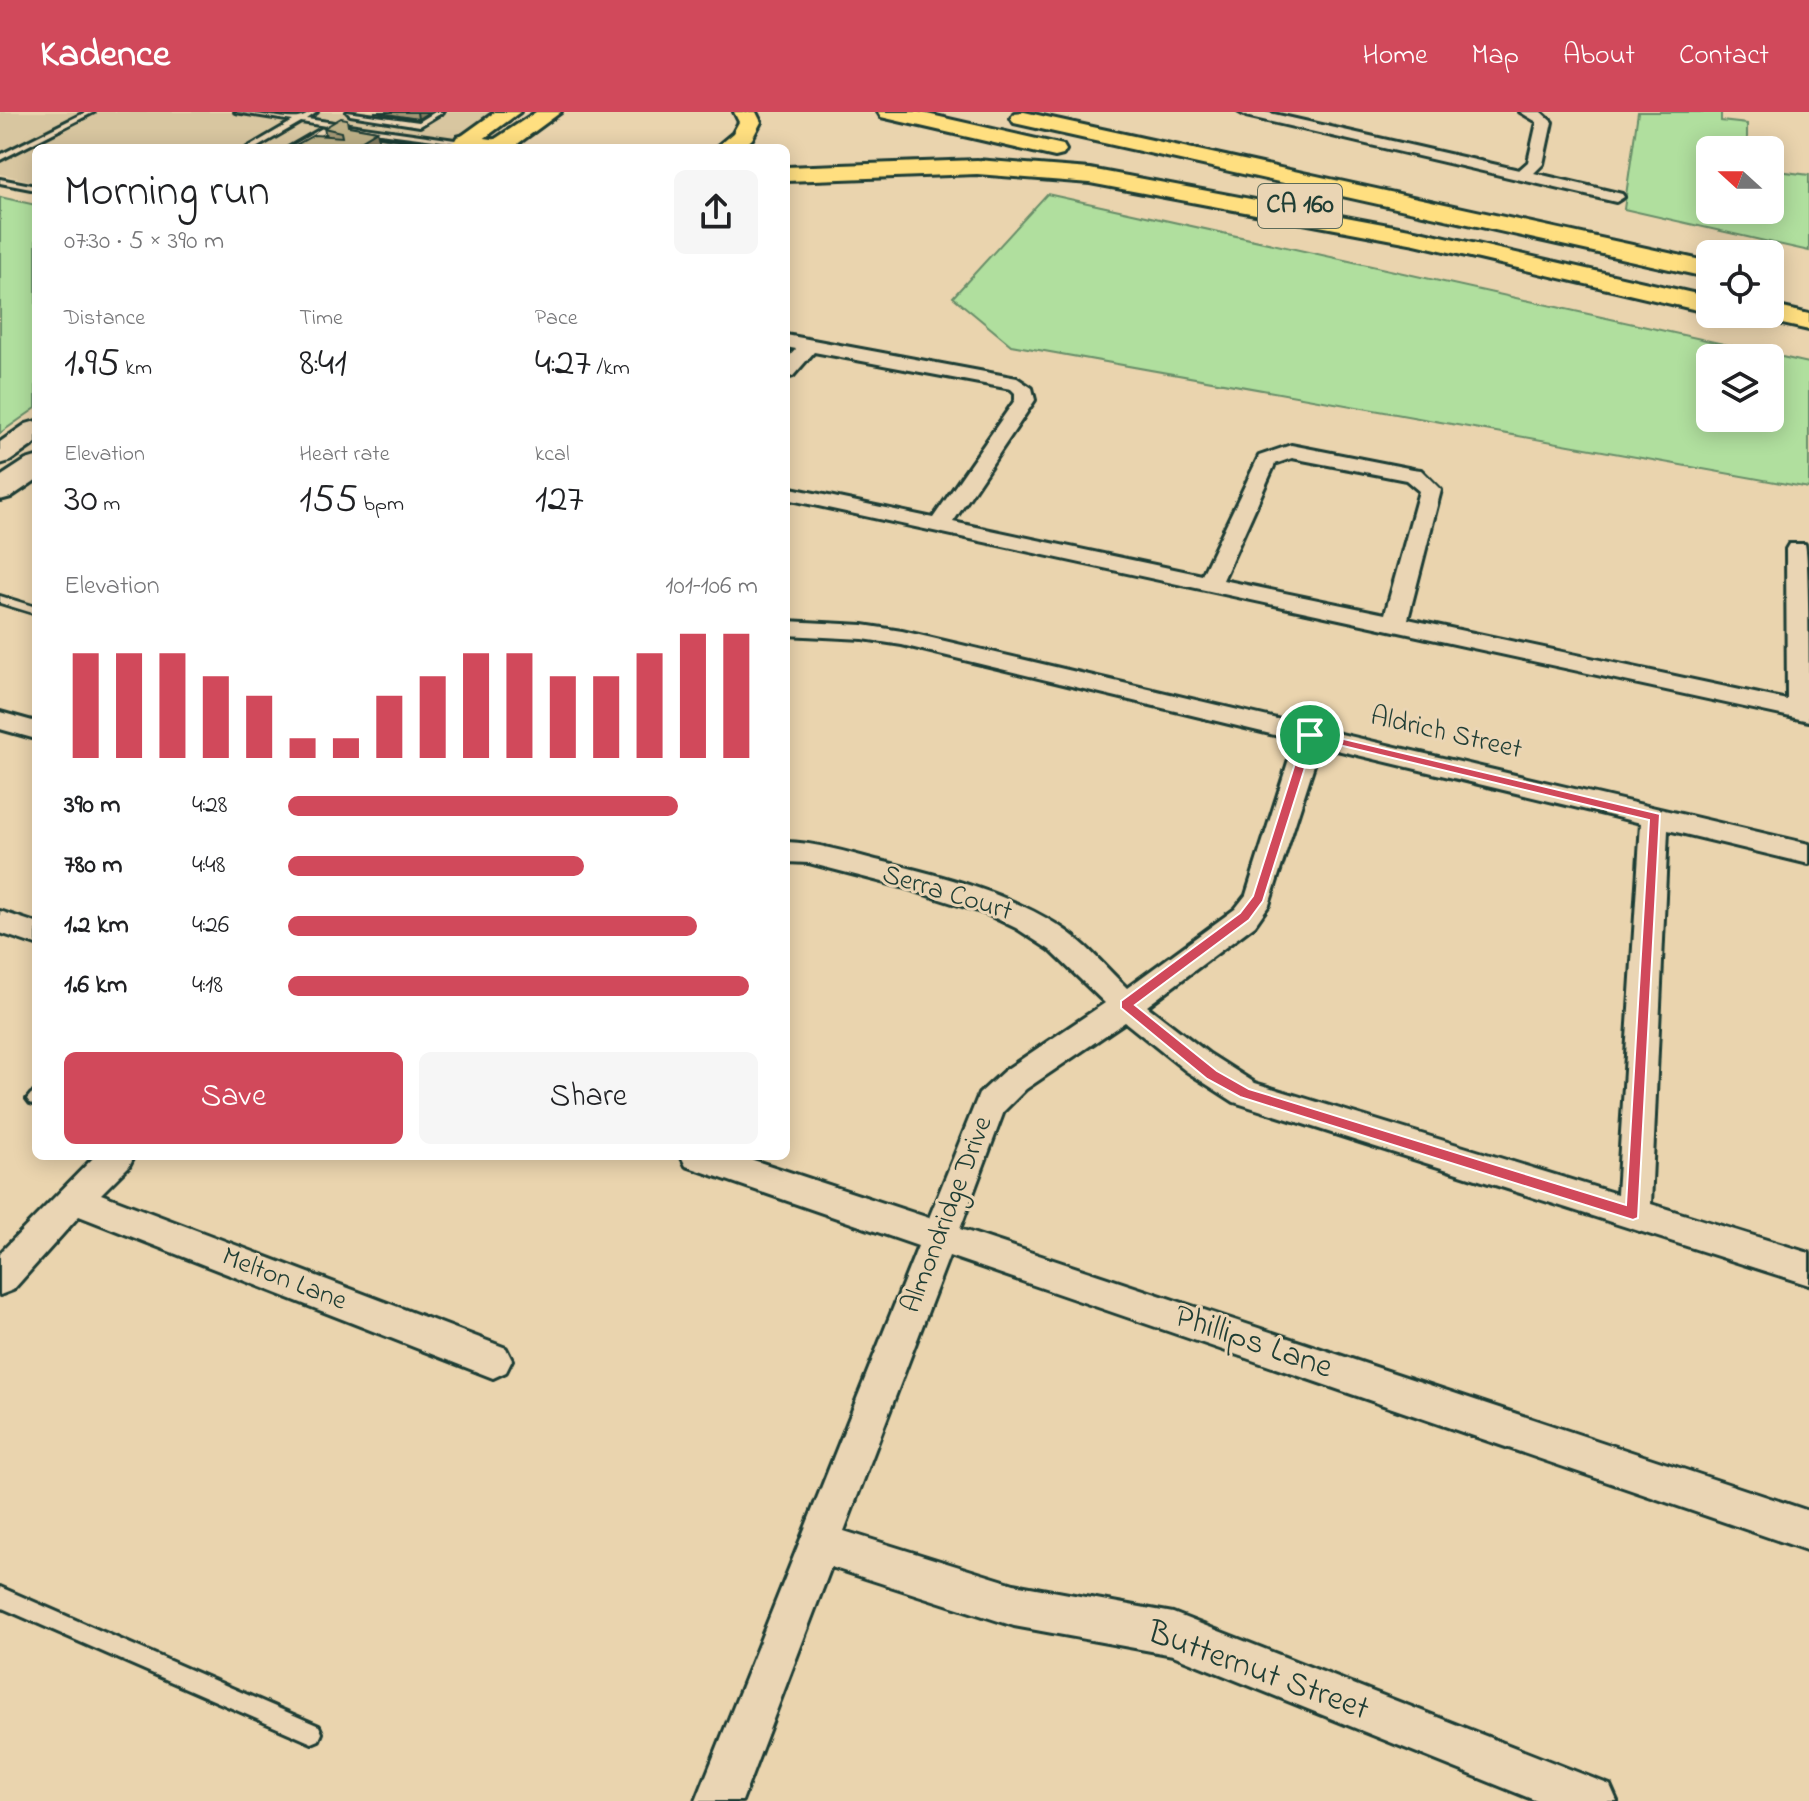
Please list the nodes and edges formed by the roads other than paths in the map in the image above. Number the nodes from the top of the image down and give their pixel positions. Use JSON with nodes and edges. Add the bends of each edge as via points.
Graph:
{"nodes":[{"id":1,"x":91,"y":112,"type":"edge"},
{"id":2,"x":238,"y":112,"type":"edge"},
{"id":3,"x":314,"y":112,"type":"edge"},
{"id":4,"x":440,"y":112,"type":"edge"},
{"id":5,"x":509,"y":112,"type":"edge"},
{"id":6,"x":550,"y":112,"type":"edge"},
{"id":7,"x":745,"y":112,"type":"edge"},
{"id":8,"x":889,"y":112,"type":"edge"},
{"id":9,"x":996,"y":112,"type":"edge"},
{"id":10,"x":1082,"y":112,"type":"edge"},
{"id":11,"x":1246,"y":112,"type":"edge"},
{"id":12,"x":1527,"y":112,"type":"edge"},
{"id":13,"x":352,"y":113,"type":"edge"},
{"id":14,"x":298,"y":121,"type":"junction"},
{"id":15,"x":329,"y":126,"type":"junction"},
{"id":16,"x":310,"y":137,"type":"junction"},
{"id":17,"x":258,"y":144,"type":"edge"},
{"id":18,"x":299,"y":144,"type":"edge"},
{"id":19,"x":317,"y":144,"type":"edge"},
{"id":20,"x":407,"y":144,"type":"edge"},
{"id":21,"x":455,"y":144,"type":"edge"},
{"id":22,"x":462,"y":144,"type":"edge"},
{"id":23,"x":506,"y":144,"type":"edge"},
{"id":24,"x":732,"y":144,"type":"edge"},
{"id":25,"x":12,"y":152,"type":"junction"},
{"id":26,"x":24,"y":154,"type":"dead end"},
{"id":27,"x":0,"y":158,"type":"edge"},
{"id":28,"x":790,"y":174,"type":"edge"},
{"id":29,"x":1522,"y":175,"type":"junction"},
{"id":30,"x":0,"y":181,"type":"edge"},
{"id":31,"x":32,"y":187,"type":"edge"},
{"id":32,"x":1616,"y":197,"type":"dead end"},
{"id":33,"x":1554,"y":235,"type":"junction"},
{"id":34,"x":1696,"y":267,"type":"edge"},
{"id":35,"x":1696,"y":299,"type":"edge"},
{"id":36,"x":1696,"y":299,"type":"edge"},
{"id":37,"x":1784,"y":316,"type":"edge"},
{"id":38,"x":1806,"y":321,"type":"edge"},
{"id":39,"x":790,"y":342,"type":"edge"},
{"id":40,"x":810,"y":345,"type":"junction"},
{"id":41,"x":790,"y":368,"type":"edge"},
{"id":42,"x":32,"y":433,"type":"edge"},
{"id":43,"x":0,"y":455,"type":"edge"},
{"id":44,"x":32,"y":469,"type":"edge"},
{"id":45,"x":0,"y":491,"type":"edge"},
{"id":46,"x":790,"y":494,"type":"edge"},
{"id":47,"x":939,"y":526,"type":"junction"},
{"id":48,"x":1797,"y":549,"type":"dead end"},
{"id":49,"x":1210,"y":584,"type":"junction"},
{"id":50,"x":0,"y":599,"type":"edge"},
{"id":51,"x":32,"y":610,"type":"edge"},
{"id":52,"x":1395,"y":623,"type":"junction"},
{"id":53,"x":790,"y":628,"type":"edge"},
{"id":54,"x":1805,"y":712,"type":"edge"},
{"id":55,"x":0,"y":720,"type":"edge"},
{"id":56,"x":32,"y":730,"type":"edge"},
{"id":57,"x":1310,"y":735,"type":"junction"},
{"id":58,"x":1655,"y":817,"type":"junction"},
{"id":59,"x":790,"y":852,"type":"edge"},
{"id":60,"x":1809,"y":854,"type":"edge"},
{"id":61,"x":0,"y":922,"type":"edge"},
{"id":62,"x":32,"y":933,"type":"edge"},
{"id":63,"x":1126,"y":1005,"type":"junction"},
{"id":64,"x":113,"y":1160,"type":"edge"},
{"id":65,"x":710,"y":1160,"type":"edge"},
{"id":66,"x":74,"y":1199,"type":"junction"},
{"id":67,"x":1633,"y":1214,"type":"junction"},
{"id":68,"x":940,"y":1237,"type":"junction"},
{"id":69,"x":1809,"y":1269,"type":"edge"},
{"id":70,"x":0,"y":1279,"type":"edge"},
{"id":71,"x":493,"y":1360,"type":"dead end"},
{"id":72,"x":1809,"y":1531,"type":"edge"},
{"id":73,"x":821,"y":1544,"type":"junction"},
{"id":74,"x":0,"y":1597,"type":"edge"},
{"id":75,"x":312,"y":1733,"type":"dead end"},
{"id":76,"x":719,"y":1801,"type":"edge"},
{"id":77,"x":1594,"y":1801,"type":"edge"}],
"edges":[{"from":1,"to":25,"type":"lane"},
{"from":2,"to":14,"type":"lane"},
{"from":3,"to":14,"type":"lane"},
{"from":4,"to":13,"type":"lane","via":[[420,124]]},
{"from":5,"to":22,"type":"main road"},
{"from":6,"to":23,"type":"main road"},
{"from":7,"to":24,"type":"main road","via":[[748,130]]},
{"from":8,"to":35,"type":"main road","number":"CA 160"},
{"from":9,"to":33,"type":"main road","number":"CA 160"},
{"from":10,"to":33,"type":"main road"},
{"from":11,"to":29,"type":"street"},
{"from":12,"to":29,"type":"street","via":[[1545,122],[1535,164]]},
{"from":13,"to":15,"type":"lane"},
{"from":14,"to":15,"type":"lane"},
{"from":14,"to":17,"type":"lane"},
{"from":15,"to":16,"type":"lane"},
{"from":15,"to":20,"type":"lane","via":[[327,131]]},
{"from":15,"to":21,"type":"lane"},
{"from":16,"to":18,"type":"lane"},
{"from":16,"to":19,"type":"lane"},
{"from":25,"to":26,"type":"lane"},
{"from":25,"to":27,"type":"lane"},
{"from":28,"to":36,"type":"main road","via":[[977,167],[1090,176],[1415,237]]},
{"from":29,"to":32,"type":"street"},
{"from":30,"to":31,"type":"lane"},
{"from":33,"to":34,"type":"main road","number":"CA 160"},
{"from":37,"to":38,"type":"main road"},
{"from":39,"to":40,"type":"street"},
{"from":40,"to":41,"type":"street"},
{"from":40,"to":47,"type":"street","via":[[1017,384],[1025,392],[1025,400]]},
{"from":42,"to":43,"type":"main road"},
{"from":44,"to":45,"type":"main road"},
{"from":46,"to":47,"type":"street"},
{"from":47,"to":49,"type":"street"},
{"from":48,"to":54,"type":"street"},
{"from":49,"to":52,"type":"street"},
{"from":49,"to":52,"type":"street","via":[[1266,460],[1291,451],[1413,475],[1430,490]]},
{"from":50,"to":51,"type":"lane"},
{"from":52,"to":54,"type":"street"},
{"from":53,"to":57,"type":"street","name":"Aldrich Street","via":[[902,638]]},
{"from":55,"to":56,"type":"street"},
{"from":57,"to":58,"type":"street","name":"Aldrich Street"},
{"from":57,"to":63,"type":"street","name":"Almondridge Drive","via":[[1259,898],[1245,917]]},
{"from":58,"to":60,"type":"street","name":"Aldrich Street"},
{"from":58,"to":67,"type":"street"},
{"from":59,"to":63,"type":"street","name":"Serra Court","via":[[809,853],[1015,914],[1054,937]]},
{"from":61,"to":62,"type":"street"},
{"from":63,"to":67,"type":"street","name":"Serra Court","via":[[1212,1075],[1245,1093]]},
{"from":63,"to":68,"type":"street","name":"Almondridge Drive","via":[[1015,1080],[991,1103]]},
{"from":64,"to":66,"type":"street"},
{"from":65,"to":68,"type":"street","name":"Phillips Lane"},
{"from":66,"to":70,"type":"street"},
{"from":66,"to":71,"type":"street","name":"Melton Lane"},
{"from":67,"to":69,"type":"street","name":"Serra Court"},
{"from":68,"to":72,"type":"street","name":"Phillips Lane"},
{"from":68,"to":73,"type":"street","name":"Almondridge Drive"},
{"from":73,"to":76,"type":"street","name":"Almondridge Drive"},
{"from":73,"to":77,"type":"street","name":"Butternut Street","via":[[1014,1605],[1173,1634]]},
{"from":74,"to":75,"type":"lane"}]}
